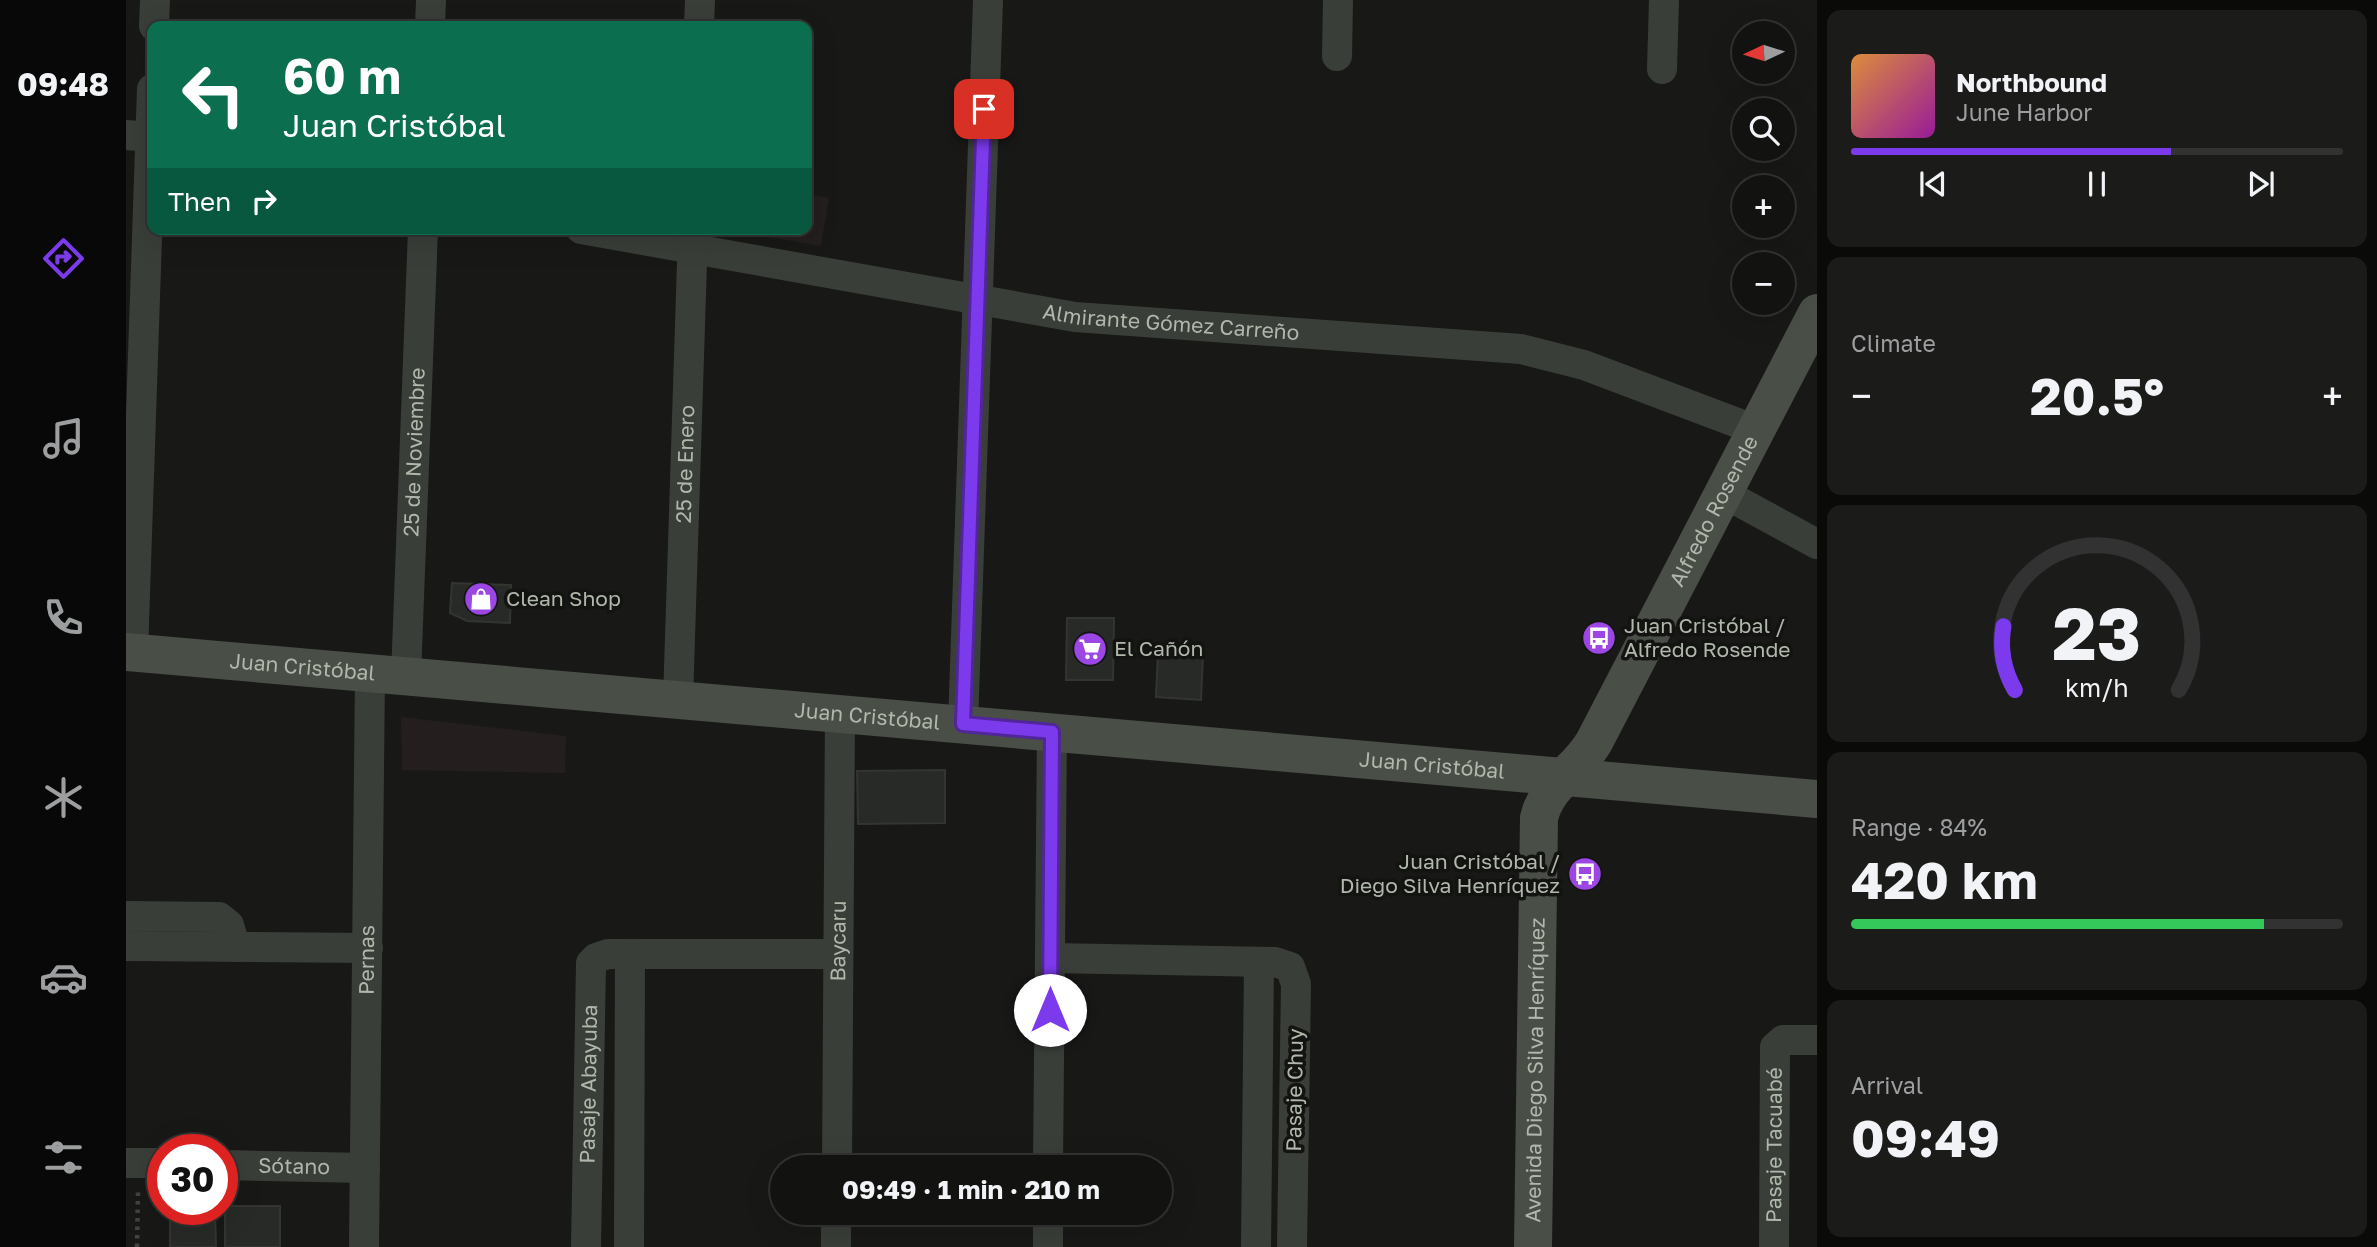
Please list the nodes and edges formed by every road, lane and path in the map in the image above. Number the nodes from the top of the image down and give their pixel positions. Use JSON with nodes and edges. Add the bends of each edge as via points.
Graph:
{"nodes":[{"id":1,"x":155,"y":0,"type":"edge"},
{"id":2,"x":431,"y":0,"type":"edge"},
{"id":3,"x":700,"y":0,"type":"edge"},
{"id":4,"x":988,"y":0,"type":"edge"},
{"id":5,"x":1338,"y":0,"type":"edge"},
{"id":6,"x":1664,"y":0,"type":"edge"},
{"id":7,"x":154,"y":21,"type":"edge"},
{"id":8,"x":430,"y":21,"type":"edge"},
{"id":9,"x":699,"y":21,"type":"edge"},
{"id":10,"x":1337,"y":56,"type":"dead end"},
{"id":11,"x":1662,"y":69,"type":"dead end"},
{"id":12,"x":147,"y":106,"type":"edge"},
{"id":13,"x":138,"y":136,"type":"edge"},
{"id":14,"x":147,"y":182,"type":"edge"},
{"id":15,"x":147,"y":213,"type":"edge"},
{"id":16,"x":423,"y":235,"type":"edge"},
{"id":17,"x":648,"y":235,"type":"edge"},
{"id":18,"x":692,"y":239,"type":"edge"},
{"id":19,"x":136,"y":271,"type":"edge"},
{"id":20,"x":978,"y":300,"type":"junction"},
{"id":21,"x":1817,"y":313,"type":"edge"},
{"id":22,"x":1756,"y":430,"type":"junction"},
{"id":23,"x":1723,"y":493,"type":"junction"},
{"id":24,"x":1817,"y":544,"type":"edge"},
{"id":25,"x":129,"y":652,"type":"edge"},
{"id":26,"x":388,"y":675,"type":"junction"},
{"id":27,"x":678,"y":700,"type":"junction"},
{"id":28,"x":840,"y":713,"type":"junction"},
{"id":29,"x":963,"y":724,"type":"junction"},
{"id":30,"x":1052,"y":732,"type":"junction"},
{"id":31,"x":1564,"y":776,"type":"junction"},
{"id":32,"x":1817,"y":799,"type":"edge"},
{"id":33,"x":126,"y":916,"type":"edge"},
{"id":34,"x":126,"y":946,"type":"edge"},
{"id":35,"x":235,"y":947,"type":"junction"},
{"id":36,"x":368,"y":948,"type":"junction"},
{"id":37,"x":630,"y":954,"type":"junction"},
{"id":38,"x":838,"y":954,"type":"junction"},
{"id":39,"x":1050,"y":958,"type":"junction"},
{"id":40,"x":1259,"y":962,"type":"junction"},
{"id":41,"x":1817,"y":1040,"type":"edge"},
{"id":42,"x":837,"y":1155,"type":"edge"},
{"id":43,"x":1048,"y":1155,"type":"edge"},
{"id":44,"x":142,"y":1163,"type":"edge"},
{"id":45,"x":238,"y":1165,"type":"edge"},
{"id":46,"x":365,"y":1168,"type":"junction"},
{"id":47,"x":836,"y":1225,"type":"edge"},
{"id":48,"x":1048,"y":1225,"type":"edge"},
{"id":49,"x":137,"y":1247,"type":"edge"},
{"id":50,"x":364,"y":1247,"type":"edge"},
{"id":51,"x":586,"y":1247,"type":"edge"},
{"id":52,"x":629,"y":1247,"type":"edge"},
{"id":53,"x":836,"y":1247,"type":"edge"},
{"id":54,"x":1048,"y":1247,"type":"edge"},
{"id":55,"x":1256,"y":1247,"type":"edge"},
{"id":56,"x":1292,"y":1247,"type":"edge"},
{"id":57,"x":1534,"y":1247,"type":"edge"},
{"id":58,"x":1774,"y":1247,"type":"edge"}],
"edges":[{"from":1,"to":7,"type":"street"},
{"from":2,"to":8,"type":"street"},
{"from":3,"to":9,"type":"street"},
{"from":4,"to":20,"type":"street"},
{"from":5,"to":10,"type":"street"},
{"from":6,"to":11,"type":"street"},
{"from":12,"to":13,"type":"street"},
{"from":13,"to":14,"type":"street"},
{"from":15,"to":19,"type":"street"},
{"from":16,"to":26,"type":"street","name":"25 de Noviembre"},
{"from":17,"to":18,"type":"street","name":"Almirante Gómez Carreño"},
{"from":18,"to":20,"type":"street","name":"Almirante Gómez Carreño"},
{"from":18,"to":27,"type":"street","name":"25 de Enero"},
{"from":19,"to":25,"type":"street"},
{"from":20,"to":22,"type":"street","name":"Almirante Gómez Carreño","via":[[1114,321],[1521,349],[1584,365]]},
{"from":20,"to":29,"type":"street"},
{"from":21,"to":22,"type":"street","name":"Alfredo Rosende"},
{"from":22,"to":23,"type":"street","name":"Alfredo Rosende"},
{"from":23,"to":24,"type":"street"},
{"from":23,"to":31,"type":"street","name":"Alfredo Rosende","via":[[1594,742]]},
{"from":25,"to":26,"type":"street","name":"Juan Cristóbal"},
{"from":26,"to":27,"type":"street","name":"Juan Cristóbal"},
{"from":26,"to":36,"type":"street","name":"Pernas"},
{"from":27,"to":28,"type":"street","name":"Juan Cristóbal"},
{"from":28,"to":29,"type":"street","name":"Juan Cristóbal"},
{"from":28,"to":38,"type":"street","name":"Baycaru"},
{"from":29,"to":30,"type":"street","name":"Juan Cristóbal"},
{"from":30,"to":31,"type":"street","name":"Juan Cristóbal"},
{"from":30,"to":39,"type":"street"},
{"from":31,"to":32,"type":"street","name":"Juan Cristóbal"},
{"from":31,"to":57,"type":"street","name":"Avenida Diego Silva Henríquez","via":[[1546,796],[1539,818]]},
{"from":33,"to":35,"type":"street","via":[[219,917],[229,925]]},
{"from":34,"to":35,"type":"street"},
{"from":35,"to":36,"type":"street"},
{"from":36,"to":46,"type":"street","name":"Pernas"},
{"from":37,"to":38,"type":"street","name":"Pasaje Abayuba"},
{"from":37,"to":51,"type":"street","name":"Pasaje Abayuba","via":[[601,955],[589,970]]},
{"from":37,"to":52,"type":"street","name":"Pasaje Abayuba"},
{"from":38,"to":42,"type":"street","name":"Baycaru"},
{"from":39,"to":40,"type":"street","name":"Pasaje Chuy"},
{"from":39,"to":43,"type":"street"},
{"from":40,"to":55,"type":"street","name":"Pasaje Chuy"},
{"from":40,"to":56,"type":"street","name":"Pasaje Chuy","via":[[1290,967],[1296,984]]},
{"from":41,"to":58,"type":"street","name":"Pasaje Tacuabé","via":[[1783,1040],[1774,1053]]},
{"from":44,"to":49,"type":"path"},
{"from":45,"to":46,"type":"street","name":"Sótano"},
{"from":46,"to":50,"type":"street","name":"Pernas"},
{"from":47,"to":53,"type":"street"},
{"from":48,"to":54,"type":"street"}]}
